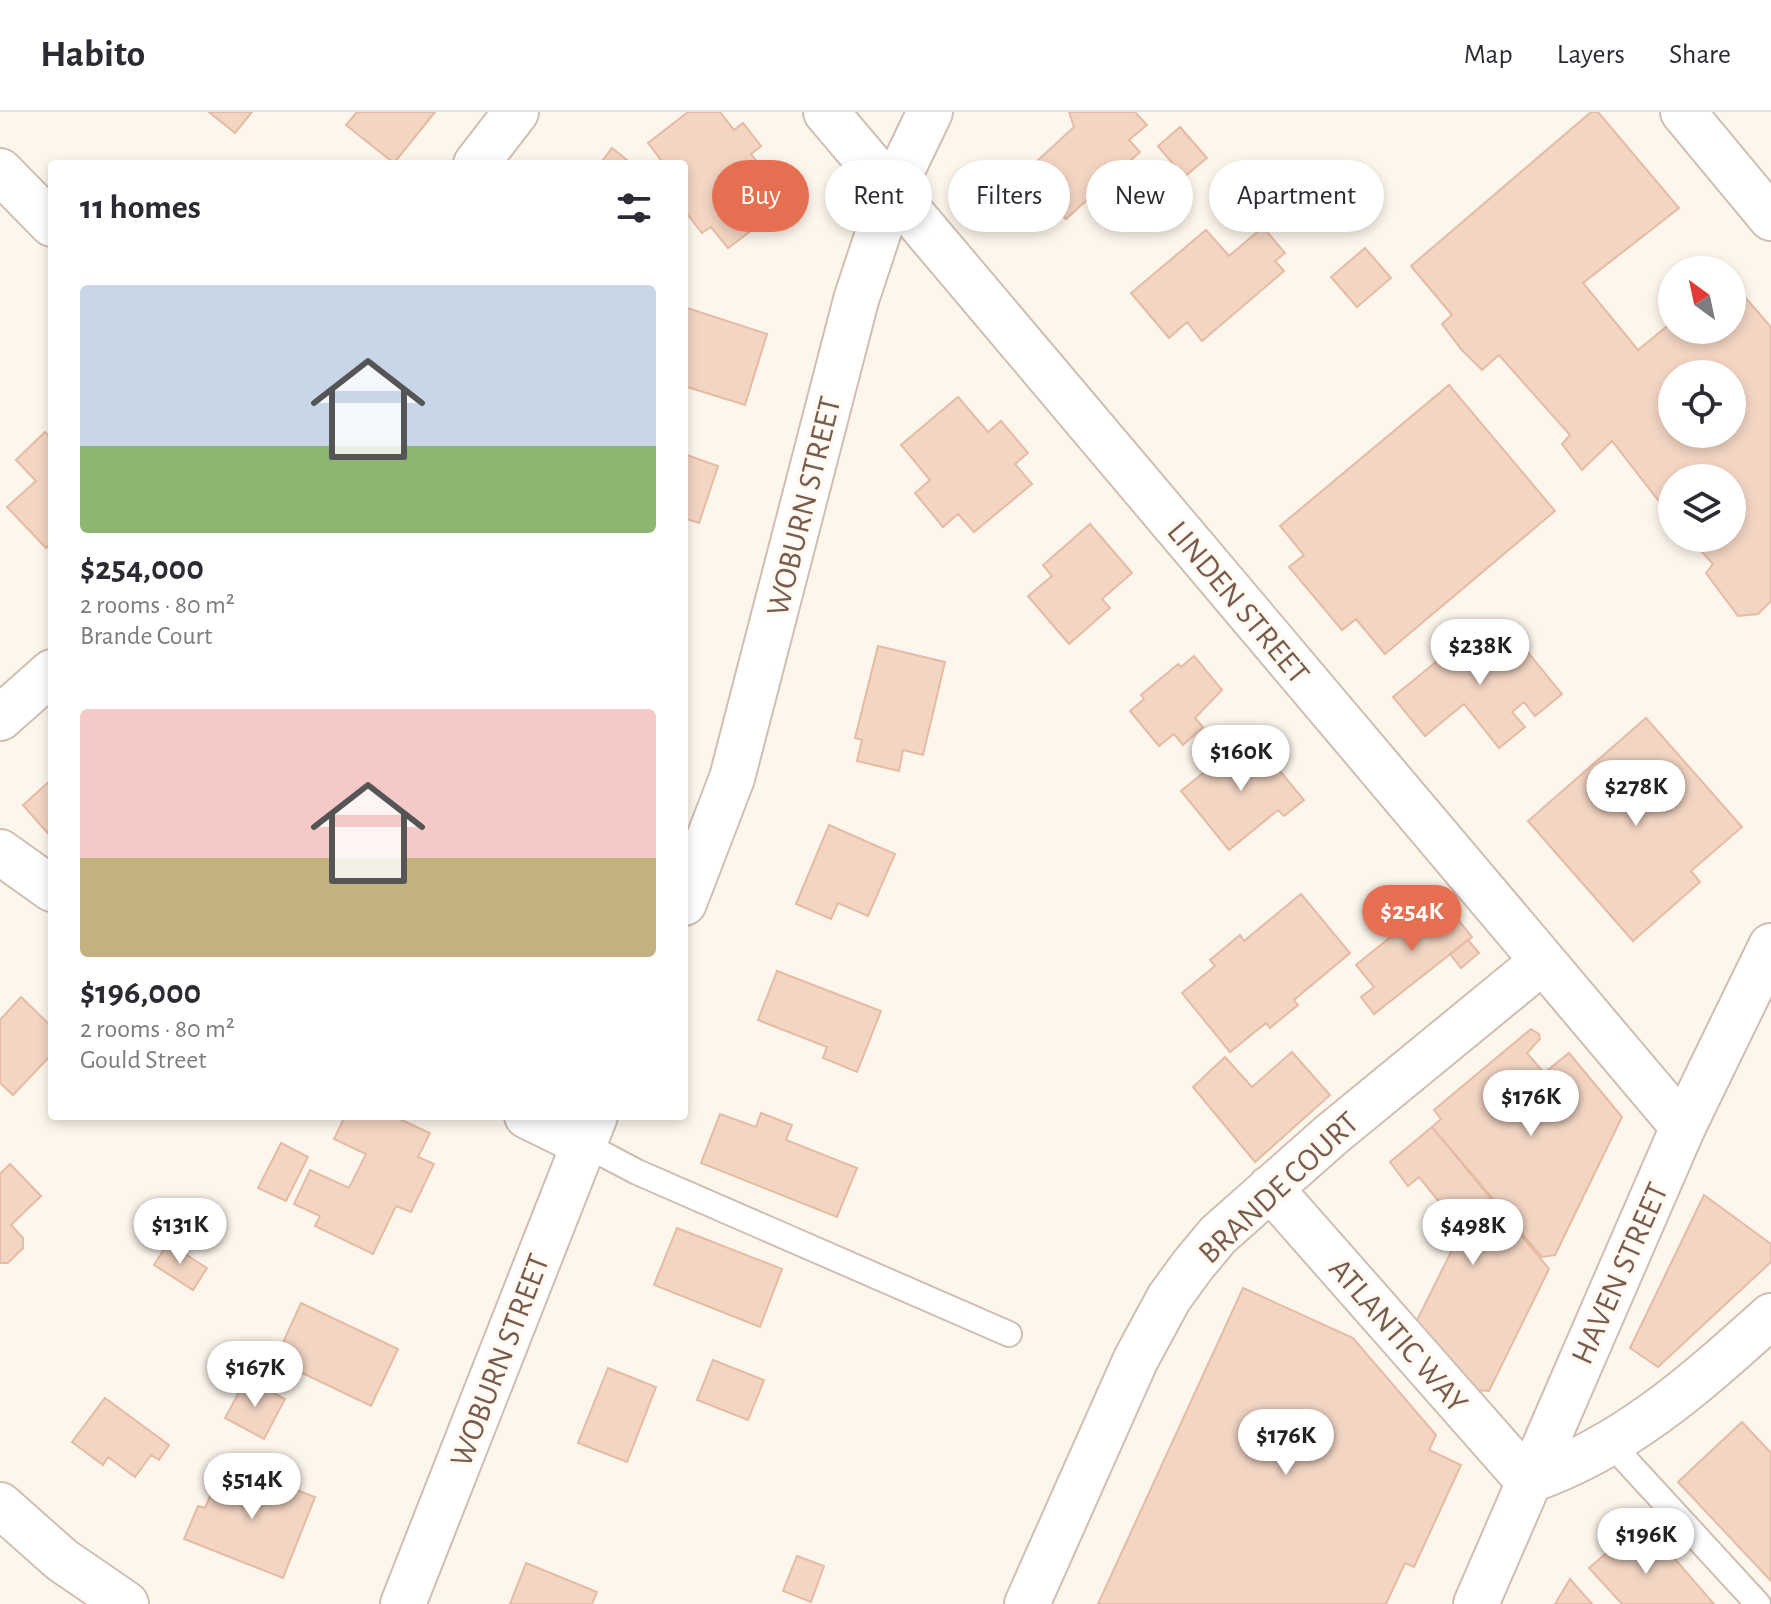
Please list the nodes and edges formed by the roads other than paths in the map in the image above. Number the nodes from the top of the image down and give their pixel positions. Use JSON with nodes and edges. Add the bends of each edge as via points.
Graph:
{"nodes":[{"id":1,"x":516,"y":112,"type":"edge"},
{"id":2,"x":826,"y":112,"type":"edge"},
{"id":3,"x":930,"y":112,"type":"edge"},
{"id":4,"x":1683,"y":112,"type":"edge"},
{"id":5,"x":479,"y":160,"type":"edge"},
{"id":6,"x":866,"y":160,"type":"edge"},
{"id":7,"x":907,"y":160,"type":"edge"},
{"id":8,"x":0,"y":171,"type":"edge"},
{"id":9,"x":1771,"y":218,"type":"edge"},
{"id":10,"x":48,"y":220,"type":"edge"},
{"id":11,"x":878,"y":232,"type":"edge"},
{"id":12,"x":927,"y":232,"type":"edge"},
{"id":13,"x":48,"y":676,"type":"edge"},
{"id":14,"x":0,"y":718,"type":"edge"},
{"id":15,"x":0,"y":852,"type":"edge"},
{"id":16,"x":48,"y":886,"type":"edge"},
{"id":17,"x":688,"y":893,"type":"edge"},
{"id":18,"x":1771,"y":946,"type":"edge"},
{"id":19,"x":1543,"y":961,"type":"junction"},
{"id":20,"x":545,"y":1120,"type":"edge"},
{"id":21,"x":1683,"y":1127,"type":"junction"},
{"id":22,"x":590,"y":1130,"type":"edge"},
{"id":23,"x":1270,"y":1188,"type":"junction"},
{"id":24,"x":1771,"y":1316,"type":"edge"},
{"id":25,"x":1009,"y":1334,"type":"dead end"},
{"id":26,"x":1611,"y":1444,"type":"junction"},
{"id":27,"x":1528,"y":1481,"type":"junction"},
{"id":28,"x":0,"y":1505,"type":"edge"},
{"id":29,"x":126,"y":1604,"type":"edge"},
{"id":30,"x":403,"y":1604,"type":"edge"},
{"id":31,"x":1027,"y":1604,"type":"edge"},
{"id":32,"x":1476,"y":1604,"type":"edge"},
{"id":33,"x":1758,"y":1604,"type":"edge"}],
"edges":[{"from":1,"to":5,"type":"street"},
{"from":2,"to":6,"type":"street","name":"LINDEN STREET"},
{"from":3,"to":7,"type":"street","name":"WOBURN STREET"},
{"from":4,"to":9,"type":"street"},
{"from":8,"to":10,"type":"street"},
{"from":11,"to":17,"type":"street","name":"WOBURN STREET","via":[[856,300],[732,778]]},
{"from":12,"to":19,"type":"street","name":"LINDEN STREET"},
{"from":13,"to":14,"type":"street"},
{"from":15,"to":16,"type":"street"},
{"from":18,"to":21,"type":"street","name":"HAVEN STREET"},
{"from":19,"to":21,"type":"street","name":"LINDEN STREET"},
{"from":19,"to":23,"type":"street","name":"BRANDE COURT"},
{"from":20,"to":22,"type":"street"},
{"from":21,"to":27,"type":"street","name":"HAVEN STREET"},
{"from":22,"to":25,"type":"lane","via":[[637,1172]]},
{"from":22,"to":30,"type":"street","name":"WOBURN STREET"},
{"from":23,"to":27,"type":"street","name":"ATLANTIC WAY"},
{"from":23,"to":31,"type":"street","name":"BRANDE COURT","via":[[1218,1235],[1169,1298],[1136,1359]]},
{"from":24,"to":26,"type":"street","via":[[1668,1405]]},
{"from":26,"to":27,"type":"street","via":[[1575,1465]]},
{"from":26,"to":33,"type":"lane"},
{"from":27,"to":32,"type":"street","name":"HAVEN STREET"},
{"from":28,"to":29,"type":"street","via":[[62,1560]]}]}
